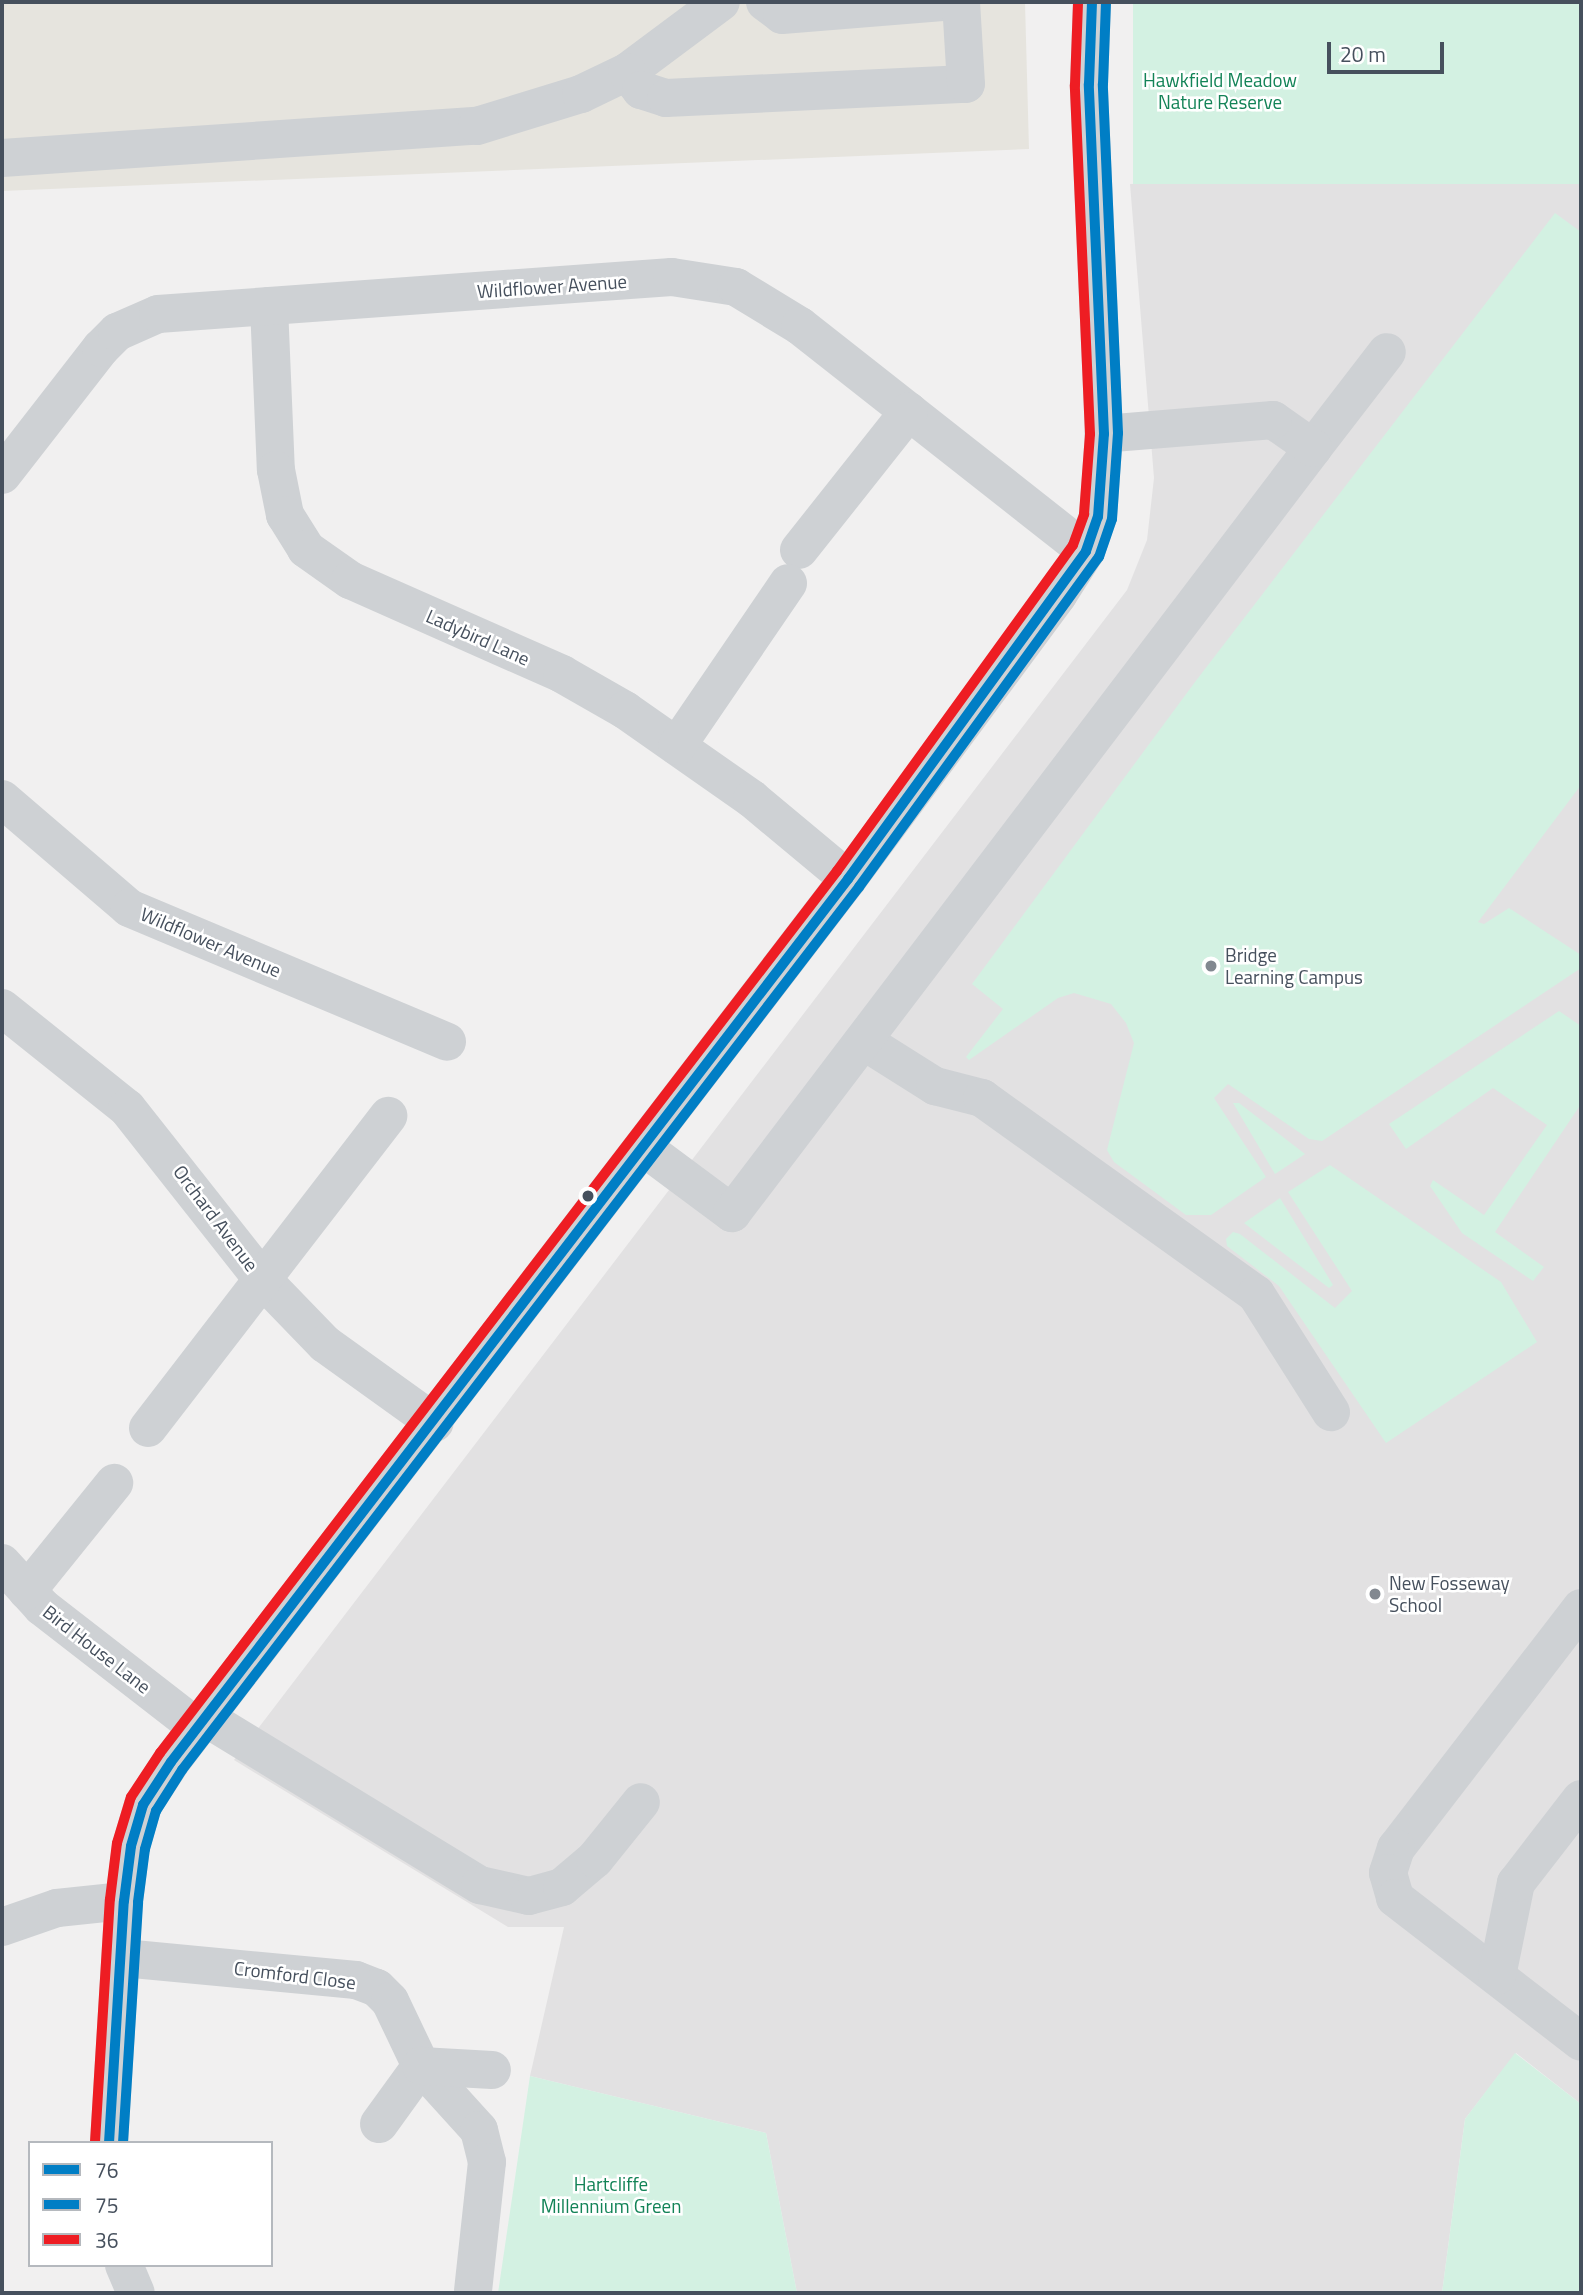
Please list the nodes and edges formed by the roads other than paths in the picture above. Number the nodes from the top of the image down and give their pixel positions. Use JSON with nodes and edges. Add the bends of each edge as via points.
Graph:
{"nodes":[{"id":1,"x":721,"y":2,"type":"edge"},
{"id":2,"x":765,"y":2,"type":"edge"},
{"id":3,"x":945,"y":2,"type":"edge"},
{"id":4,"x":961,"y":2,"type":"edge"},
{"id":5,"x":1091,"y":2,"type":"edge"},
{"id":6,"x":627,"y":72,"type":"junction"},
{"id":7,"x":2,"y":158,"type":"edge"},
{"id":8,"x":270,"y":306,"type":"junction"},
{"id":9,"x":1387,"y":352,"type":"dead end"},
{"id":10,"x":909,"y":411,"type":"junction"},
{"id":11,"x":1104,"y":434,"type":"junction"},
{"id":12,"x":1313,"y":448,"type":"junction"},
{"id":13,"x":2,"y":475,"type":"edge"},
{"id":14,"x":1086,"y":551,"type":"junction"},
{"id":15,"x":677,"y":746,"type":"junction"},
{"id":16,"x":2,"y":799,"type":"edge"},
{"id":17,"x":848,"y":879,"type":"junction"},
{"id":18,"x":2,"y":1008,"type":"edge"},
{"id":19,"x":447,"y":1042,"type":"dead end"},
{"id":20,"x":865,"y":1042,"type":"junction"},
{"id":21,"x":388,"y":1116,"type":"dead end"},
{"id":22,"x":643,"y":1147,"type":"junction"},
{"id":23,"x":263,"y":1280,"type":"junction"},
{"id":24,"x":1331,"y":1412,"type":"dead end"},
{"id":25,"x":435,"y":1423,"type":"junction"},
{"id":26,"x":148,"y":1428,"type":"dead end"},
{"id":27,"x":114,"y":1483,"type":"dead end"},
{"id":28,"x":2,"y":1563,"type":"edge"},
{"id":29,"x":27,"y":1591,"type":"junction"},
{"id":30,"x":1581,"y":1608,"type":"edge"},
{"id":31,"x":202,"y":1723,"type":"junction"},
{"id":32,"x":1581,"y":1799,"type":"edge"},
{"id":33,"x":640,"y":1802,"type":"dead end"},
{"id":34,"x":124,"y":1901,"type":"junction"},
{"id":35,"x":2,"y":1927,"type":"edge"},
{"id":36,"x":123,"y":1958,"type":"junction"},
{"id":37,"x":1497,"y":1976,"type":"junction"},
{"id":38,"x":1581,"y":2042,"type":"edge"},
{"id":39,"x":421,"y":2066,"type":"junction"},
{"id":40,"x":492,"y":2070,"type":"dead end"},
{"id":41,"x":379,"y":2124,"type":"dead end"},
{"id":42,"x":109,"y":2141,"type":"edge"},
{"id":43,"x":125,"y":2267,"type":"edge"},
{"id":44,"x":472,"y":2290,"type":"dead end"},
{"id":45,"x":136,"y":2293,"type":"edge"}],
"edges":[{"from":1,"to":6,"type":"street"},
{"from":2,"to":3,"type":"street","via":[[782,16]]},
{"from":4,"to":6,"type":"street","via":[[966,84],[666,98],[641,90]]},
{"from":5,"to":11,"type":"street","via":[[1089,84]]},
{"from":6,"to":7,"type":"street","via":[[581,94],[477,126]]},
{"from":8,"to":10,"type":"street","name":"Wildflower Avenue","via":[[672,277],[709,281],[736,287],[800,326]]},
{"from":8,"to":13,"type":"street","name":"Wildflower Avenue","via":[[158,314],[117,332]]},
{"from":8,"to":15,"type":"street","name":"Ladybird Lane","via":[[279,493],[285,515],[306,549],[350,580],[562,674]]},
{"from":9,"to":12,"type":"street"},
{"from":10,"to":14,"type":"street","name":"Wildflower Avenue"},
{"from":10,"to":15,"type":"street","via":[[793,566]]},
{"from":11,"to":12,"type":"street","via":[[1273,420]]},
{"from":11,"to":14,"type":"street","via":[[1098,517]]},
{"from":12,"to":20,"type":"street"},
{"from":14,"to":17,"type":"street"},
{"from":15,"to":17,"type":"street","name":"Ladybird Lane","via":[[775,816]]},
{"from":16,"to":19,"type":"street","name":"Wildflower Avenue","via":[[129,908]]},
{"from":17,"to":22,"type":"street"},
{"from":18,"to":23,"type":"street","name":"Orchard Avenue","via":[[127,1108]]},
{"from":20,"to":22,"type":"street","via":[[732,1213]]},
{"from":20,"to":24,"type":"street","via":[[935,1086],[982,1098],[1256,1294]]},
{"from":21,"to":23,"type":"street"},
{"from":22,"to":25,"type":"street"},
{"from":23,"to":25,"type":"street","name":"Orchard Avenue","via":[[325,1343]]},
{"from":23,"to":26,"type":"street"},
{"from":25,"to":31,"type":"street"},
{"from":27,"to":29,"type":"street"},
{"from":28,"to":29,"type":"street","name":"Bird House Lane"},
{"from":29,"to":31,"type":"street","name":"Bird House Lane"},
{"from":30,"to":37,"type":"street","via":[[1396,1848],[1388,1873],[1395,1898]]},
{"from":31,"to":33,"type":"street","name":"Bird House Lane","via":[[480,1885],[529,1896],[562,1887],[595,1859]]},
{"from":31,"to":34,"type":"street","via":[[143,1805],[131,1846]]},
{"from":32,"to":37,"type":"street","via":[[1516,1883]]},
{"from":34,"to":35,"type":"street","via":[[57,1908]]},
{"from":34,"to":36,"type":"street"},
{"from":36,"to":39,"type":"street","name":"Cromford Close","via":[[356,1980],[377,1988],[390,2001]]},
{"from":36,"to":42,"type":"street"},
{"from":37,"to":38,"type":"street"},
{"from":39,"to":40,"type":"street"},
{"from":39,"to":41,"type":"street"},
{"from":39,"to":44,"type":"street","name":"Cromford Close","via":[[479,2130],[487,2162]]},
{"from":43,"to":45,"type":"street"}]}
